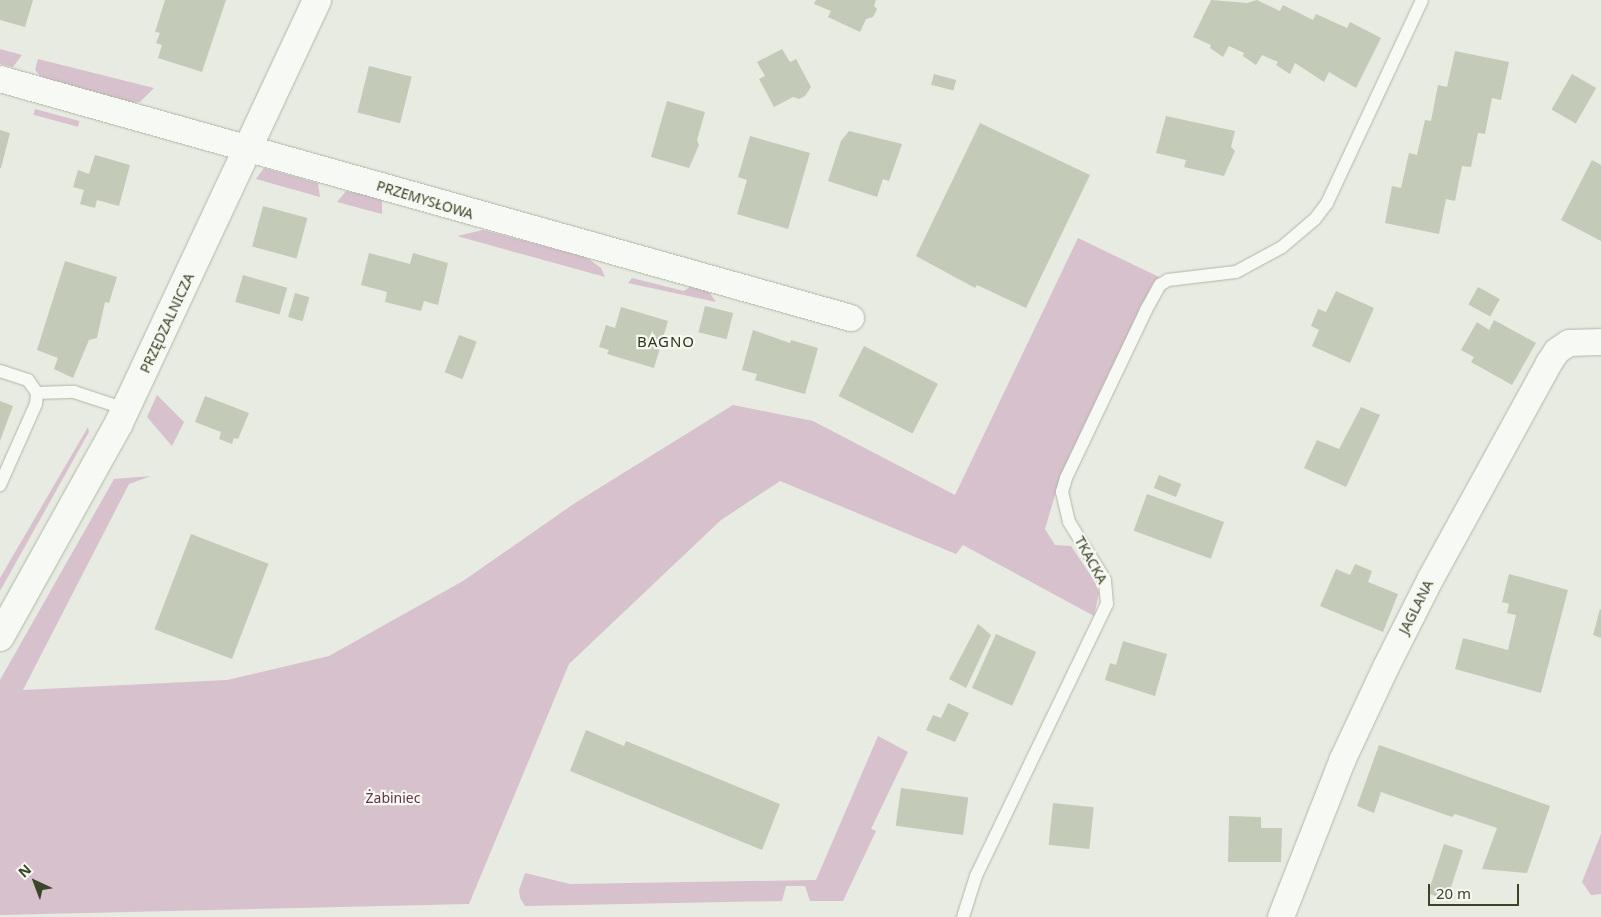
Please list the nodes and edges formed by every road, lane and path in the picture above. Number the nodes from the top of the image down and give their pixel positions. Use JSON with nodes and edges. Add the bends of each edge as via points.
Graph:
{"nodes":[{"id":1,"x":317,"y":0,"type":"edge"},
{"id":2,"x":1422,"y":0,"type":"edge"},
{"id":3,"x":0,"y":79,"type":"edge"},
{"id":4,"x":249,"y":147,"type":"junction"},
{"id":5,"x":851,"y":318,"type":"dead end"},
{"id":6,"x":1601,"y":342,"type":"edge"},
{"id":7,"x":0,"y":370,"type":"edge"},
{"id":8,"x":37,"y":393,"type":"junction"},
{"id":9,"x":126,"y":409,"type":"junction"},
{"id":10,"x":0,"y":485,"type":"edge"},
{"id":11,"x":0,"y":638,"type":"edge"},
{"id":12,"x":963,"y":917,"type":"edge"},
{"id":13,"x":1281,"y":917,"type":"edge"}],
"edges":[{"from":1,"to":4,"type":"street","name":"PRZĘDZALNICZA"},
{"from":2,"to":12,"type":"lane","name":"TKACKA","via":[[1321,211],[1303,232],[1236,272],[1219,277],[1180,277],[1160,285],[1066,478],[1063,505],[1105,580],[1107,604],[976,876]]},
{"from":3,"to":4,"type":"street","name":"PRZEMYSŁOWA"},
{"from":4,"to":5,"type":"street","name":"PRZEMYSŁOWA","via":[[464,211]]},
{"from":4,"to":9,"type":"street","name":"PRZĘDZALNICZA"},
{"from":6,"to":13,"type":"street","name":"JAGLANA","via":[[1569,343],[1557,352],[1545,371],[1386,667],[1342,761]]},
{"from":7,"to":8,"type":"lane","via":[[28,380]]},
{"from":8,"to":9,"type":"lane","via":[[74,392]]},
{"from":8,"to":10,"type":"lane","via":[[36,404]]},
{"from":9,"to":11,"type":"street","name":"PRZĘDZALNICZA"}]}
